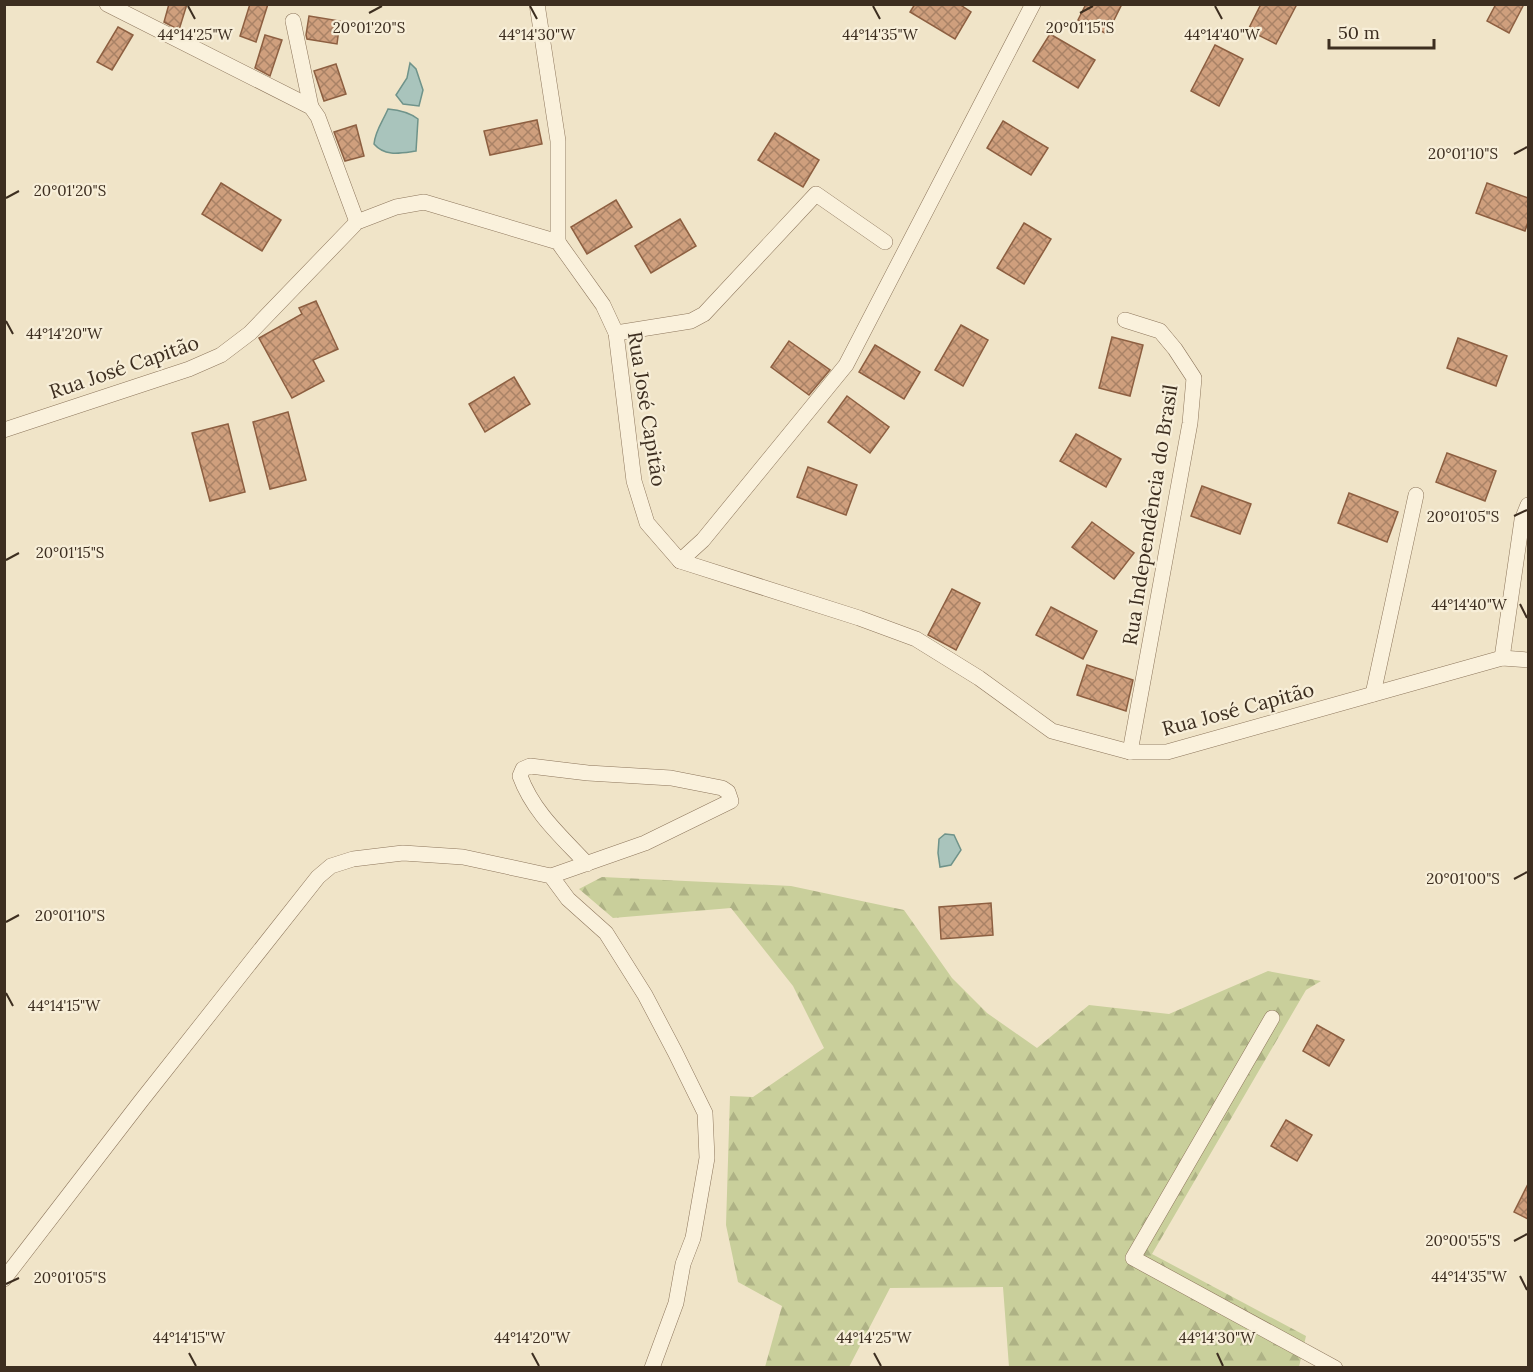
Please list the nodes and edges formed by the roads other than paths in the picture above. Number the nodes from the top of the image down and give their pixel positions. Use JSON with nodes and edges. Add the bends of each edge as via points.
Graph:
{"nodes":[{"id":1,"x":107,"y":4,"type":"edge"},
{"id":2,"x":537,"y":4,"type":"edge"},
{"id":3,"x":1033,"y":4,"type":"edge"},
{"id":4,"x":293,"y":21,"type":"dead end"},
{"id":5,"x":311,"y":107,"type":"junction"},
{"id":6,"x":357,"y":222,"type":"junction"},
{"id":7,"x":558,"y":242,"type":"junction"},
{"id":8,"x":885,"y":242,"type":"dead end"},
{"id":9,"x":1125,"y":320,"type":"dead end"},
{"id":10,"x":616,"y":333,"type":"junction"},
{"id":11,"x":4,"y":430,"type":"edge"},
{"id":12,"x":1416,"y":495,"type":"dead end"},
{"id":13,"x":1528,"y":505,"type":"edge"},
{"id":14,"x":680,"y":561,"type":"junction"},
{"id":15,"x":1502,"y":658,"type":"junction"},
{"id":16,"x":1528,"y":660,"type":"edge"},
{"id":17,"x":1373,"y":694,"type":"junction"},
{"id":18,"x":1130,"y":752,"type":"junction"},
{"id":19,"x":587,"y":864,"type":"junction"},
{"id":20,"x":551,"y":876,"type":"junction"},
{"id":21,"x":1272,"y":1018,"type":"dead end"},
{"id":22,"x":4,"y":1279,"type":"edge"},
{"id":23,"x":652,"y":1368,"type":"edge"},
{"id":24,"x":1335,"y":1368,"type":"edge"}],
"edges":[{"from":1,"to":5,"type":"street"},
{"from":2,"to":7,"type":"street","via":[[558,141]]},
{"from":3,"to":14,"type":"street","via":[[846,365],[703,540]]},
{"from":4,"to":5,"type":"street"},
{"from":5,"to":6,"type":"street"},
{"from":6,"to":7,"type":"street","name":"Rua José Capitão","via":[[396,207],[424,202]]},
{"from":6,"to":11,"type":"street","name":"Rua José Capitão","via":[[250,333],[221,355]]},
{"from":7,"to":10,"type":"street","name":"Rua José Capitão","via":[[603,305]]},
{"from":8,"to":10,"type":"street","via":[[816,194],[704,314],[691,321]]},
{"from":9,"to":18,"type":"street","name":"Rua Independência do Brasil","via":[[1160,331],[1194,378],[1190,423]]},
{"from":10,"to":14,"type":"street","name":"Rua José Capitão","via":[[634,481],[647,523]]},
{"from":12,"to":17,"type":"street"},
{"from":13,"to":15,"type":"street","via":[[1522,520]]},
{"from":14,"to":18,"type":"street","name":"Rua José Capitão","via":[[916,639],[1052,731]]},
{"from":15,"to":16,"type":"street","name":"Rua José Capitão"},
{"from":15,"to":17,"type":"street","name":"Rua José Capitão"},
{"from":17,"to":18,"type":"street","name":"Rua José Capitão","via":[[1167,752]]},
{"from":19,"to":19,"type":"street","via":[[525,791],[520,776],[523,769],[530,766],[671,778],[728,792],[731,801],[645,843]]},
{"from":19,"to":20,"type":"street"},
{"from":20,"to":22,"type":"street","via":[[463,858],[403,853],[331,866],[311,885]]},
{"from":20,"to":23,"type":"street","via":[[568,899],[606,933],[645,995],[705,1113],[707,1158],[693,1238],[683,1264],[676,1303]]},
{"from":21,"to":24,"type":"street","via":[[1133,1258]]}]}
